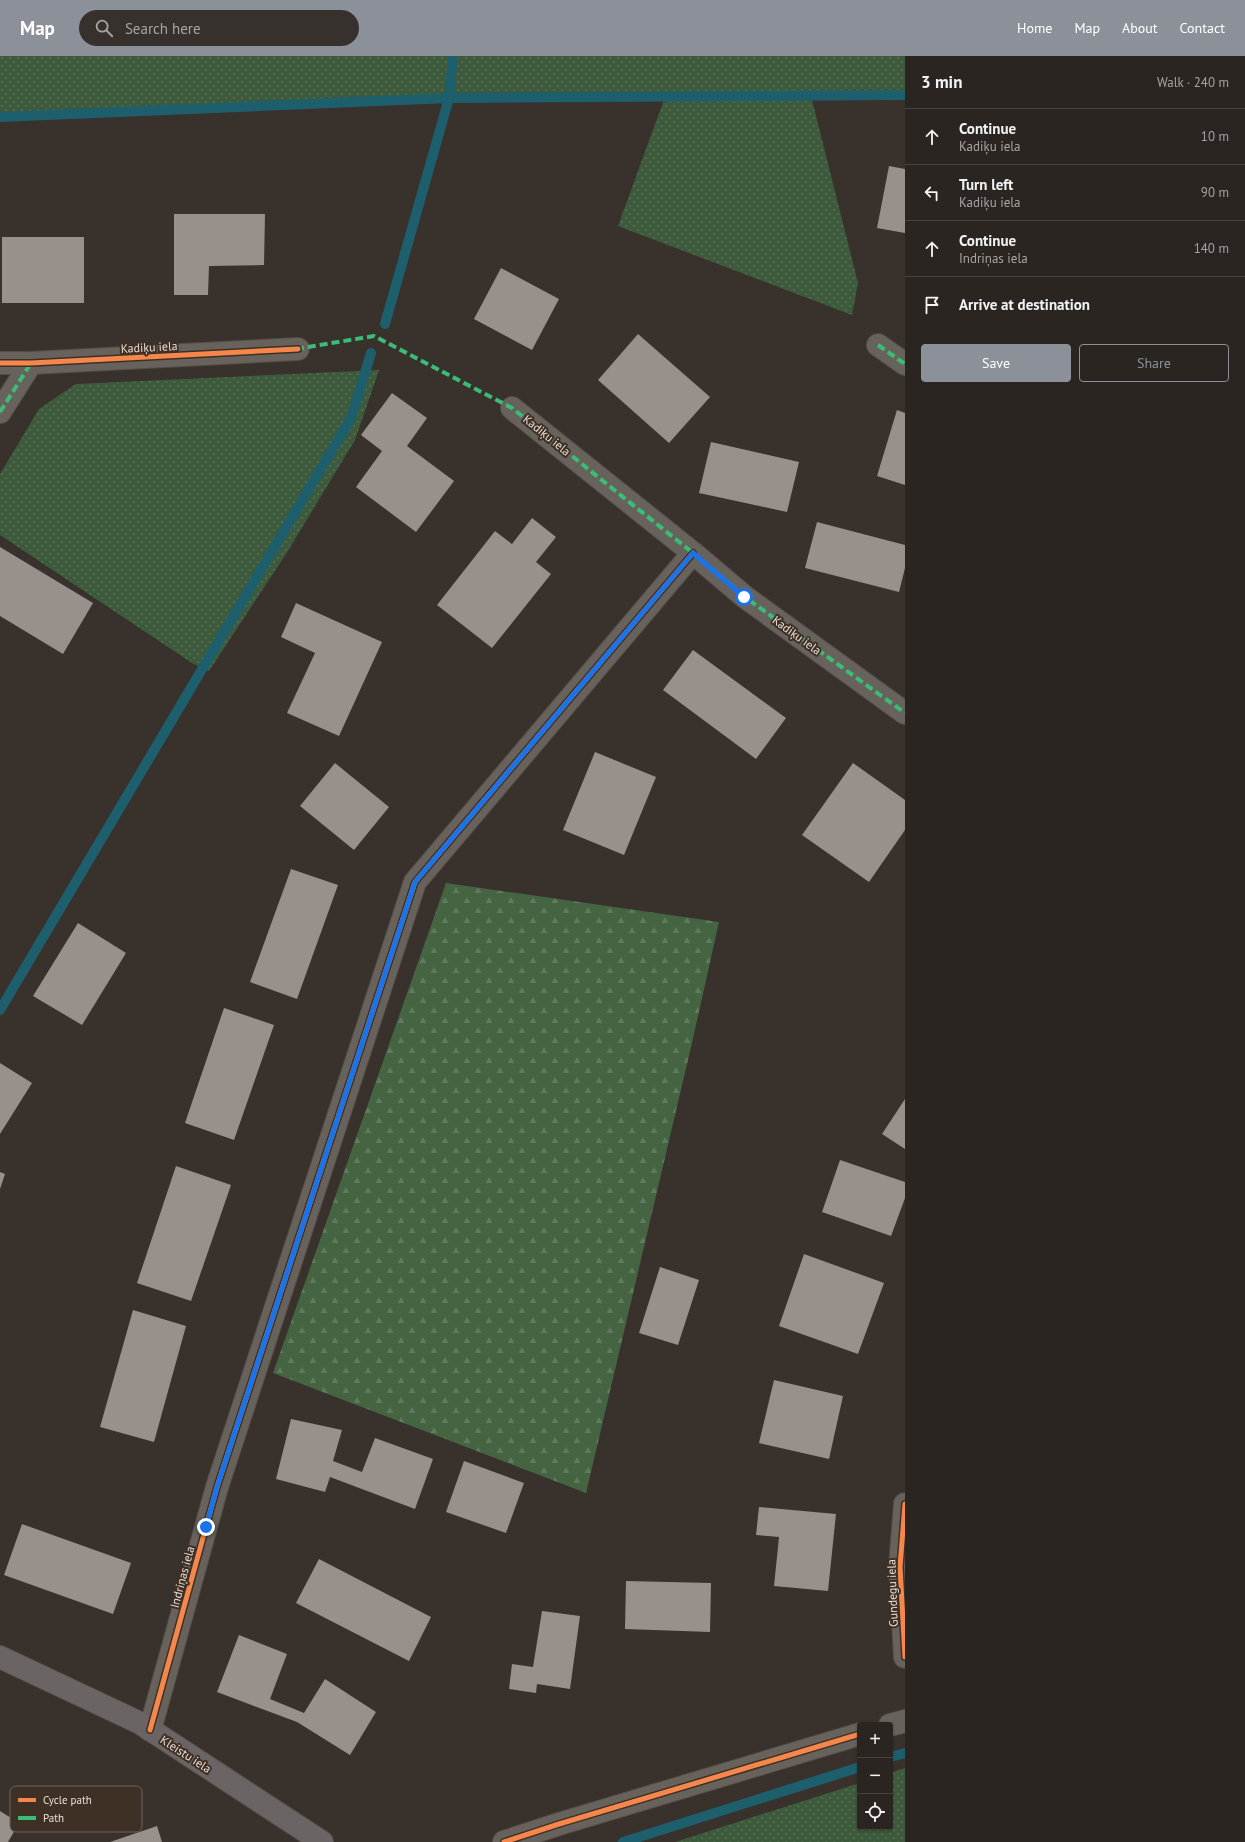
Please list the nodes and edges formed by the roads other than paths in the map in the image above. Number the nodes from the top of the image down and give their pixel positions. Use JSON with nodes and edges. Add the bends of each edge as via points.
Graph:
{"nodes":[{"id":1,"x":878,"y":345,"type":"dead end"},
{"id":2,"x":298,"y":349,"type":"dead end"},
{"id":3,"x":0,"y":363,"type":"edge"},
{"id":4,"x":31,"y":363,"type":"junction"},
{"id":5,"x":905,"y":364,"type":"edge"},
{"id":6,"x":512,"y":408,"type":"dead end"},
{"id":7,"x":0,"y":412,"type":"edge"},
{"id":8,"x":693,"y":553,"type":"junction"},
{"id":9,"x":905,"y":713,"type":"edge"},
{"id":10,"x":905,"y":1504,"type":"edge"},
{"id":11,"x":0,"y":1657,"type":"edge"},
{"id":12,"x":905,"y":1657,"type":"edge"},
{"id":13,"x":905,"y":1721,"type":"edge"},
{"id":14,"x":893,"y":1724,"type":"edge"},
{"id":15,"x":150,"y":1730,"type":"junction"},
{"id":16,"x":857,"y":1735,"type":"edge"},
{"id":17,"x":322,"y":1842,"type":"edge"},
{"id":18,"x":504,"y":1842,"type":"edge"}],
"edges":[{"from":1,"to":5,"type":"street"},
{"from":2,"to":4,"type":"street","name":"Kadiķu iela"},
{"from":3,"to":4,"type":"street","name":"Kadiķu iela"},
{"from":4,"to":7,"type":"street"},
{"from":6,"to":8,"type":"street","name":"Kadiķu iela"},
{"from":8,"to":9,"type":"street","name":"Kadiķu iela","via":[[744,597]]},
{"from":8,"to":15,"type":"street","name":"Indriņas iela","via":[[415,882],[217,1487]]},
{"from":10,"to":12,"type":"street","name":"Gundegu iela","via":[[900,1567]]},
{"from":11,"to":15,"type":"street","name":"Kleistu iela"},
{"from":13,"to":14,"type":"street"},
{"from":15,"to":17,"type":"street","name":"Kleistu iela"},
{"from":16,"to":18,"type":"street"}]}
